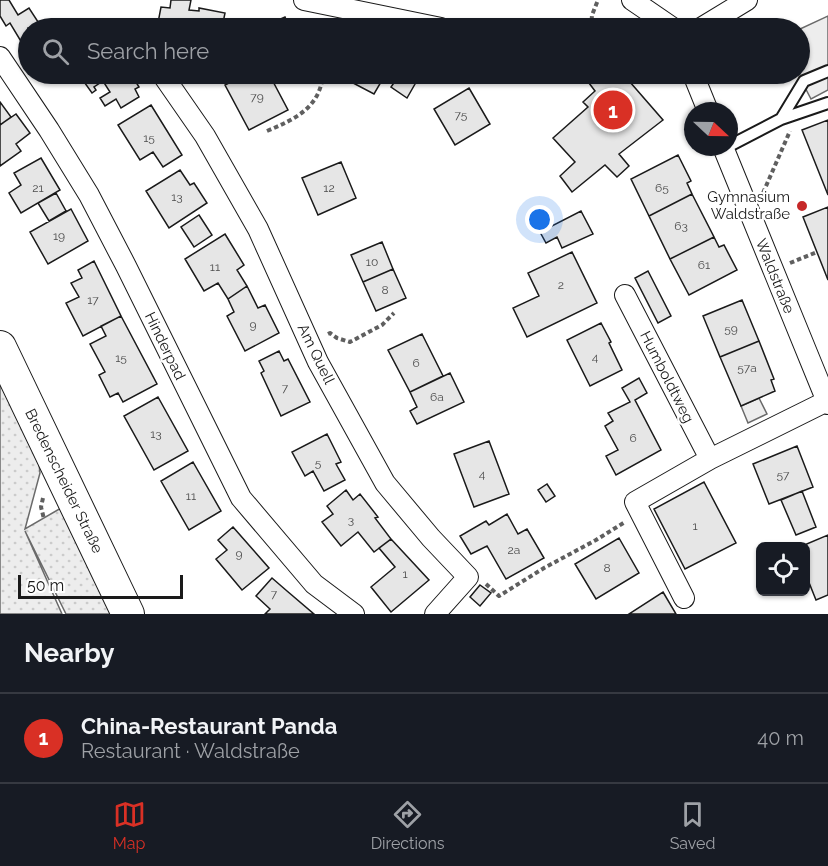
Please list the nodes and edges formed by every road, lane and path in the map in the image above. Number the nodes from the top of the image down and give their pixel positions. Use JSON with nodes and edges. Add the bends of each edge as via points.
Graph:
{"nodes":[{"id":1,"x":303,"y":0,"type":"edge"},
{"id":2,"x":341,"y":0,"type":"edge"},
{"id":3,"x":598,"y":0,"type":"edge"},
{"id":4,"x":632,"y":0,"type":"edge"},
{"id":5,"x":747,"y":0,"type":"edge"},
{"id":6,"x":366,"y":14,"type":"junction"},
{"id":7,"x":387,"y":18,"type":"edge"},
{"id":8,"x":592,"y":18,"type":"edge"},
{"id":9,"x":658,"y":18,"type":"edge"},
{"id":10,"x":717,"y":18,"type":"edge"},
{"id":11,"x":0,"y":57,"type":"edge"},
{"id":12,"x":828,"y":71,"type":"edge"},
{"id":13,"x":810,"y":78,"type":"edge"},
{"id":14,"x":18,"y":83,"type":"edge"},
{"id":15,"x":18,"y":84,"type":"edge"},
{"id":16,"x":169,"y":84,"type":"edge"},
{"id":17,"x":321,"y":84,"type":"edge"},
{"id":18,"x":697,"y":84,"type":"edge"},
{"id":19,"x":802,"y":84,"type":"edge"},
{"id":20,"x":704,"y":102,"type":"edge"},
{"id":21,"x":828,"y":103,"type":"edge"},
{"id":22,"x":798,"y":114,"type":"junction"},
{"id":23,"x":781,"y":119,"type":"junction"},
{"id":24,"x":267,"y":131,"type":"dead end"},
{"id":25,"x":738,"y":141,"type":"edge"},
{"id":26,"x":729,"y":156,"type":"edge"},
{"id":27,"x":752,"y":219,"type":"junction"},
{"id":28,"x":817,"y":252,"type":"dead end"},
{"id":29,"x":773,"y":270,"type":"junction"},
{"id":30,"x":625,"y":295,"type":"dead end"},
{"id":31,"x":394,"y":313,"type":"dead end"},
{"id":32,"x":309,"y":343,"type":"junction"},
{"id":33,"x":0,"y":347,"type":"edge"},
{"id":34,"x":827,"y":403,"type":"edge"},
{"id":35,"x":710,"y":459,"type":"junction"},
{"id":36,"x":621,"y":525,"type":"dead end"},
{"id":37,"x":499,"y":596,"type":"dead end"},
{"id":38,"x":684,"y":598,"type":"dead end"},
{"id":39,"x":128,"y":614,"type":"edge"},
{"id":40,"x":354,"y":614,"type":"edge"},
{"id":41,"x":435,"y":614,"type":"edge"}],
"edges":[{"from":1,"to":6,"type":"street"},
{"from":2,"to":6,"type":"street"},
{"from":3,"to":8,"type":"path"},
{"from":4,"to":9,"type":"street"},
{"from":5,"to":10,"type":"street"},
{"from":6,"to":7,"type":"street"},
{"from":11,"to":14,"type":"street","name":"Hinderpad"},
{"from":12,"to":13,"type":"lane"},
{"from":15,"to":40,"type":"street","name":"Hinderpad","via":[[89,195],[241,498],[314,584]]},
{"from":16,"to":32,"type":"street","name":"Am Quell","via":[[205,136],[258,229]]},
{"from":17,"to":24,"type":"path","via":[[314,102],[301,114]]},
{"from":18,"to":20,"type":"street"},
{"from":19,"to":23,"type":"lane"},
{"from":21,"to":22,"type":"lane"},
{"from":22,"to":23,"type":"lane"},
{"from":22,"to":27,"type":"path"},
{"from":23,"to":25,"type":"lane"},
{"from":26,"to":27,"type":"street","name":"Waldstraße"},
{"from":27,"to":29,"type":"street","name":"Waldstraße"},
{"from":28,"to":29,"type":"path"},
{"from":29,"to":34,"type":"street","name":"Waldstraße"},
{"from":30,"to":35,"type":"street","name":"Humboldtweg"},
{"from":31,"to":32,"type":"path","via":[[382,326],[350,342],[330,333]]},
{"from":32,"to":41,"type":"street","name":"Am Quell","via":[[385,483],[468,577]]},
{"from":33,"to":39,"type":"main road","name":"Bredenscheider Straße"},
{"from":34,"to":35,"type":"street"},
{"from":35,"to":38,"type":"street","via":[[635,502]]},
{"from":36,"to":37,"type":"path"}]}
